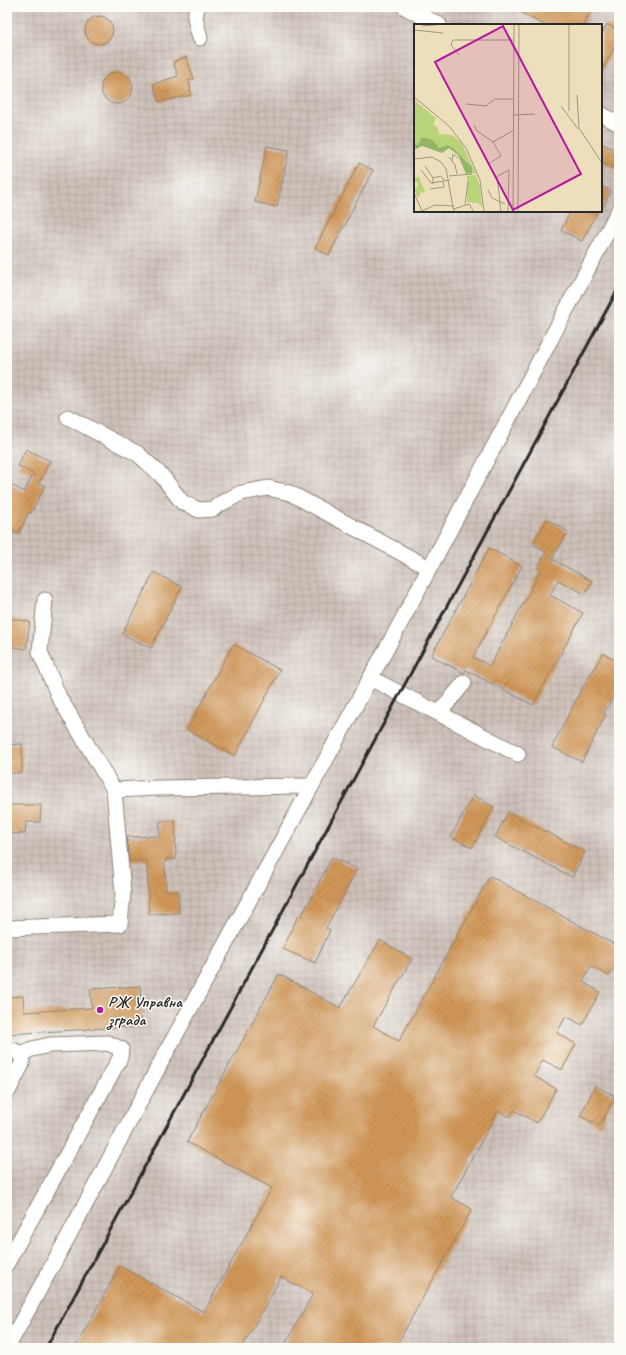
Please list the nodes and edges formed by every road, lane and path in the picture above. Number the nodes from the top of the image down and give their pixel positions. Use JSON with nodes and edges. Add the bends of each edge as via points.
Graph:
{"nodes":[{"id":1,"x":197,"y":7,"type":"edge"},
{"id":2,"x":405,"y":7,"type":"edge"},
{"id":3,"x":437,"y":24,"type":"edge"},
{"id":4,"x":200,"y":38,"type":"dead end"},
{"id":5,"x":602,"y":115,"type":"edge"},
{"id":6,"x":619,"y":124,"type":"edge"},
{"id":7,"x":619,"y":210,"type":"edge"},
{"id":8,"x":68,"y":417,"type":"dead end"},
{"id":9,"x":429,"y":568,"type":"junction"},
{"id":10,"x":45,"y":600,"type":"dead end"},
{"id":11,"x":370,"y":678,"type":"junction"},
{"id":12,"x":464,"y":684,"type":"dead end"},
{"id":13,"x":439,"y":713,"type":"junction"},
{"id":14,"x":518,"y":754,"type":"dead end"},
{"id":15,"x":311,"y":786,"type":"junction"},
{"id":16,"x":114,"y":790,"type":"junction"},
{"id":17,"x":7,"y":928,"type":"edge"},
{"id":18,"x":7,"y":1093,"type":"edge"},
{"id":19,"x":7,"y":1263,"type":"edge"},
{"id":20,"x":7,"y":1348,"type":"edge"}],
"edges":[{"from":1,"to":4,"type":"lane","via":[[195,18]]},
{"from":2,"to":3,"type":"lane"},
{"from":5,"to":6,"type":"lane"},
{"from":7,"to":9,"type":"lane"},
{"from":8,"to":9,"type":"lane","via":[[138,454],[162,476],[182,502],[199,510],[213,509],[241,493],[268,488],[290,493]]},
{"from":9,"to":11,"type":"lane"},
{"from":10,"to":16,"type":"lane","via":[[40,652],[59,696]]},
{"from":11,"to":13,"type":"lane"},
{"from":11,"to":15,"type":"lane"},
{"from":12,"to":13,"type":"lane"},
{"from":13,"to":14,"type":"lane"},
{"from":15,"to":16,"type":"lane"},
{"from":15,"to":20,"type":"lane"},
{"from":16,"to":17,"type":"lane","via":[[123,893],[120,924]]},
{"from":18,"to":19,"type":"lane","via":[[22,1064],[17,1052],[50,1045],[108,1043],[121,1050],[120,1058]]}]}
